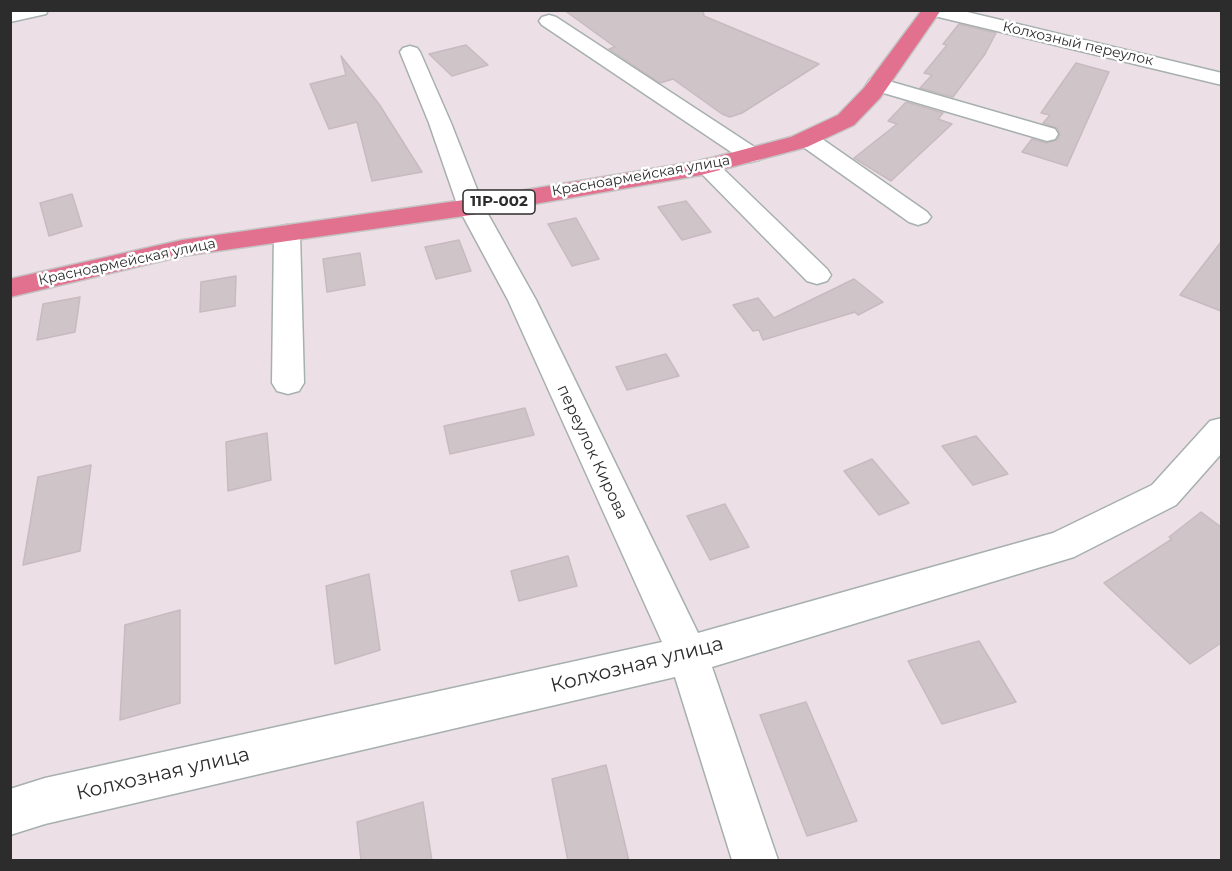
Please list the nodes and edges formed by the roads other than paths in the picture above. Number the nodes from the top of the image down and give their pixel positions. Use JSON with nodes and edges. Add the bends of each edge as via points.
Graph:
{"nodes":[{"id":1,"x":39,"y":10,"type":"edge"},
{"id":2,"x":933,"y":10,"type":"edge"},
{"id":3,"x":10,"y":16,"type":"edge"},
{"id":4,"x":549,"y":21,"type":"dead end"},
{"id":5,"x":410,"y":52,"type":"dead end"},
{"id":6,"x":1221,"y":79,"type":"edge"},
{"id":7,"x":879,"y":84,"type":"junction"},
{"id":8,"x":1047,"y":134,"type":"dead end"},
{"id":9,"x":807,"y":139,"type":"junction"},
{"id":10,"x":751,"y":155,"type":"junction"},
{"id":11,"x":706,"y":166,"type":"junction"},
{"id":12,"x":471,"y":207,"type":"junction"},
{"id":13,"x":918,"y":217,"type":"dead end"},
{"id":14,"x":287,"y":233,"type":"junction"},
{"id":15,"x":817,"y":275,"type":"dead end"},
{"id":16,"x":10,"y":288,"type":"edge"},
{"id":17,"x":288,"y":383,"type":"dead end"},
{"id":18,"x":1221,"y":430,"type":"edge"},
{"id":19,"x":688,"y":655,"type":"junction"},
{"id":20,"x":10,"y":812,"type":"edge"},
{"id":21,"x":755,"y":861,"type":"edge"}],
"edges":[{"from":1,"to":3,"type":"street"},
{"from":2,"to":6,"type":"street","name":"Колхозный переулок"},
{"from":2,"to":7,"type":"main road","name":"Красноармейская улица","number":"11Р-002"},
{"from":4,"to":10,"type":"street"},
{"from":5,"to":12,"type":"street","name":"переулок Кирова"},
{"from":7,"to":8,"type":"street"},
{"from":7,"to":9,"type":"main road","name":"Красноармейская улица","number":"11Р-002","via":[[846,120]]},
{"from":9,"to":10,"type":"main road","name":"Красноармейская улица","number":"11Р-002"},
{"from":9,"to":13,"type":"street"},
{"from":10,"to":11,"type":"main road","name":"Красноармейская улица","number":"11Р-002"},
{"from":11,"to":12,"type":"main road","name":"Красноармейская улица","number":"11Р-002"},
{"from":11,"to":15,"type":"street"},
{"from":12,"to":14,"type":"main road","name":"Красноармейская улица","number":"11Р-002"},
{"from":12,"to":19,"type":"street","name":"переулок Кирова","via":[[522,300]]},
{"from":14,"to":16,"type":"main road","name":"Красноармейская улица","number":"11Р-002","via":[[182,248]]},
{"from":14,"to":17,"type":"street"},
{"from":18,"to":19,"type":"street","name":"Колхозная улица","via":[[1164,495],[1061,546]]},
{"from":19,"to":20,"type":"street","name":"Колхозная улица"},
{"from":19,"to":21,"type":"street","name":"переулок Кирова"}]}
